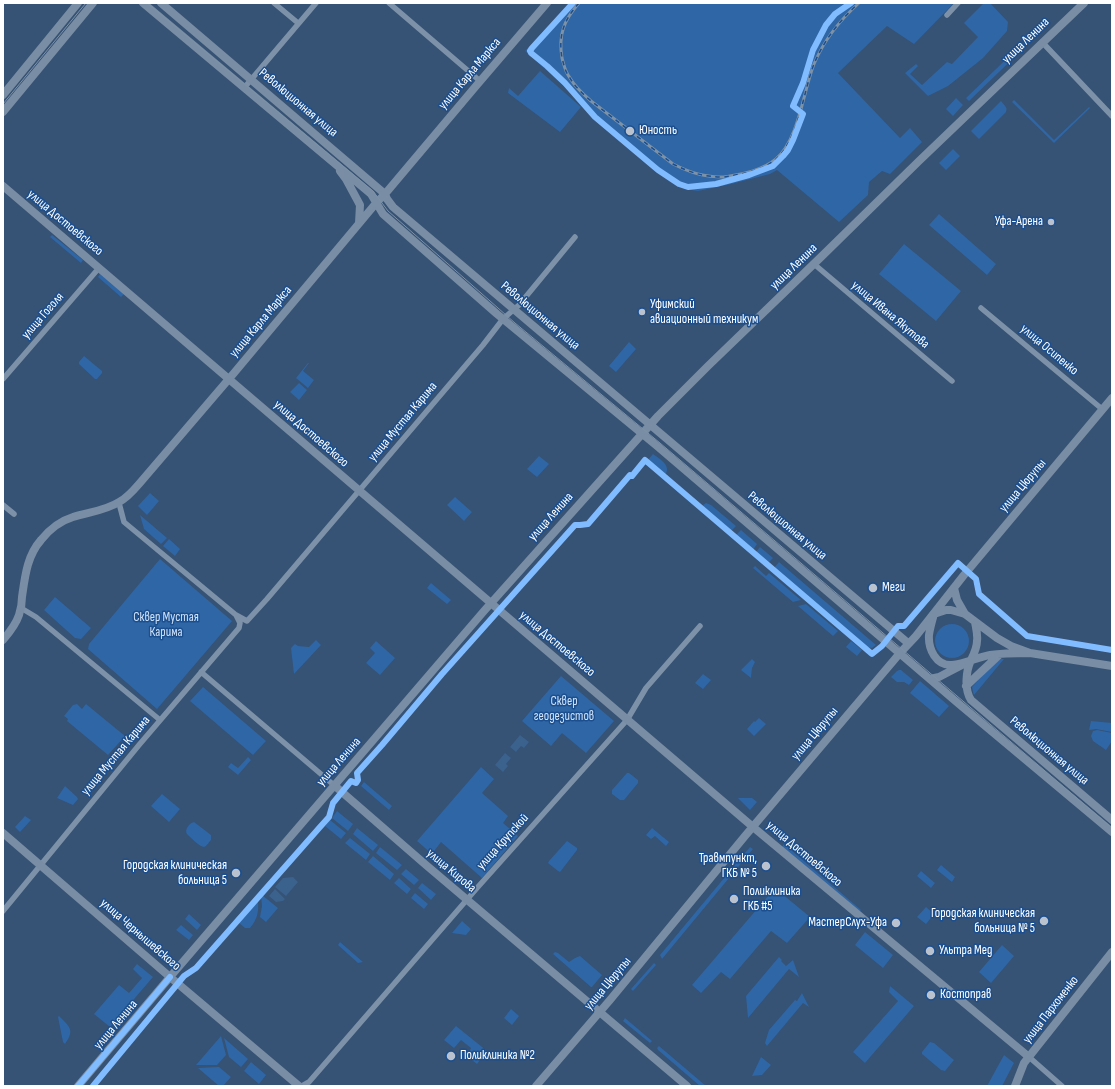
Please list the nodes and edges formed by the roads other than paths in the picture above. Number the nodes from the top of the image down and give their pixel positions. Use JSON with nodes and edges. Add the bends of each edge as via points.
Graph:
{"nodes":[{"id":1,"x":78,"y":3,"type":"edge"},
{"id":2,"x":93,"y":3,"type":"edge"},
{"id":3,"x":143,"y":3,"type":"edge"},
{"id":4,"x":161,"y":3,"type":"edge"},
{"id":5,"x":274,"y":3,"type":"edge"},
{"id":6,"x":316,"y":3,"type":"edge"},
{"id":7,"x":388,"y":3,"type":"edge"},
{"id":8,"x":547,"y":3,"type":"edge"},
{"id":9,"x":958,"y":3,"type":"edge"},
{"id":10,"x":1084,"y":3,"type":"edge"},
{"id":11,"x":947,"y":15,"type":"dead end"},
{"id":12,"x":298,"y":23,"type":"junction"},
{"id":13,"x":1042,"y":42,"type":"junction"},
{"id":14,"x":251,"y":80,"type":"junction"},
{"id":15,"x":480,"y":81,"type":"junction"},
{"id":16,"x":244,"y":88,"type":"junction"},
{"id":17,"x":3,"y":95,"type":"edge"},
{"id":18,"x":3,"y":112,"type":"edge"},
{"id":19,"x":1112,"y":116,"type":"edge"},
{"id":20,"x":332,"y":161,"type":"junction"},
{"id":21,"x":3,"y":186,"type":"edge"},
{"id":22,"x":385,"y":194,"type":"junction"},
{"id":23,"x":377,"y":202,"type":"junction"},
{"id":24,"x":360,"y":223,"type":"junction"},
{"id":25,"x":575,"y":237,"type":"dead end"},
{"id":26,"x":814,"y":264,"type":"junction"},
{"id":27,"x":99,"y":268,"type":"junction"},
{"id":28,"x":981,"y":308,"type":"dead end"},
{"id":29,"x":514,"y":309,"type":"junction"},
{"id":30,"x":503,"y":319,"type":"junction"},
{"id":31,"x":3,"y":379,"type":"edge"},
{"id":32,"x":229,"y":379,"type":"junction"},
{"id":33,"x":952,"y":382,"type":"dead end"},
{"id":34,"x":1112,"y":398,"type":"edge"},
{"id":35,"x":1102,"y":409,"type":"junction"},
{"id":36,"x":650,"y":425,"type":"junction"},
{"id":37,"x":642,"y":433,"type":"junction"},
{"id":38,"x":360,"y":490,"type":"junction"},
{"id":39,"x":119,"y":503,"type":"junction"},
{"id":40,"x":3,"y":505,"type":"edge"},
{"id":41,"x":14,"y":514,"type":"dead end"},
{"id":42,"x":954,"y":588,"type":"junction"},
{"id":43,"x":491,"y":603,"type":"junction"},
{"id":44,"x":21,"y":608,"type":"junction"},
{"id":45,"x":934,"y":614,"type":"junction"},
{"id":46,"x":965,"y":614,"type":"junction"},
{"id":47,"x":236,"y":615,"type":"junction"},
{"id":48,"x":975,"y":622,"type":"junction"},
{"id":49,"x":700,"y":626,"type":"dead end"},
{"id":50,"x":3,"y":640,"type":"edge"},
{"id":51,"x":908,"y":643,"type":"junction"},
{"id":52,"x":900,"y":653,"type":"junction"},
{"id":53,"x":1030,"y":653,"type":"junction"},
{"id":54,"x":999,"y":654,"type":"junction"},
{"id":55,"x":970,"y":661,"type":"junction"},
{"id":56,"x":1112,"y":666,"type":"edge"},
{"id":57,"x":201,"y":672,"type":"junction"},
{"id":58,"x":930,"y":679,"type":"junction"},
{"id":59,"x":966,"y":686,"type":"junction"},
{"id":60,"x":160,"y":720,"type":"junction"},
{"id":61,"x":627,"y":720,"type":"junction"},
{"id":62,"x":335,"y":786,"type":"junction"},
{"id":63,"x":1112,"y":820,"type":"edge"},
{"id":64,"x":753,"y":827,"type":"junction"},
{"id":65,"x":3,"y":832,"type":"edge"},
{"id":66,"x":1112,"y":832,"type":"edge"},
{"id":67,"x":41,"y":865,"type":"junction"},
{"id":68,"x":467,"y":900,"type":"junction"},
{"id":69,"x":3,"y":910,"type":"edge"},
{"id":70,"x":1112,"y":952,"type":"edge"},
{"id":71,"x":170,"y":977,"type":"junction"},
{"id":72,"x":600,"y":1012,"type":"junction"},
{"id":73,"x":1029,"y":1057,"type":"junction"},
{"id":74,"x":78,"y":1086,"type":"edge"},
{"id":75,"x":300,"y":1086,"type":"edge"},
{"id":76,"x":536,"y":1086,"type":"edge"},
{"id":77,"x":687,"y":1086,"type":"edge"},
{"id":78,"x":1015,"y":1086,"type":"edge"},
{"id":79,"x":1062,"y":1086,"type":"edge"}],
"edges":[{"from":1,"to":17,"type":"street"},
{"from":2,"to":18,"type":"street"},
{"from":3,"to":16,"type":"street","name":"Революционная улица"},
{"from":4,"to":14,"type":"street","name":"Революционная улица"},
{"from":5,"to":12,"type":"street"},
{"from":6,"to":12,"type":"street"},
{"from":7,"to":15,"type":"street"},
{"from":8,"to":15,"type":"street","name":"улица Карла Маркса"},
{"from":9,"to":11,"type":"street"},
{"from":10,"to":13,"type":"street","name":"улица Ленина"},
{"from":12,"to":14,"type":"street"},
{"from":13,"to":19,"type":"street"},
{"from":13,"to":26,"type":"street","name":"улица Ленина"},
{"from":14,"to":16,"type":"street"},
{"from":14,"to":22,"type":"street","name":"Революционная улица"},
{"from":15,"to":22,"type":"street","name":"улица Карла Маркса"},
{"from":16,"to":20,"type":"street","name":"Революционная улица"},
{"from":20,"to":23,"type":"street","name":"Революционная улица"},
{"from":20,"to":24,"type":"street","via":[[346,179],[360,205]]},
{"from":21,"to":27,"type":"street","name":"улица Достоевского"},
{"from":22,"to":23,"type":"street","name":"улица Карла Маркса"},
{"from":22,"to":29,"type":"street","name":"Революционная улица","via":[[393,206]]},
{"from":23,"to":24,"type":"street","name":"улица Карла Маркса"},
{"from":23,"to":30,"type":"street","name":"Революционная улица","via":[[383,214]]},
{"from":24,"to":32,"type":"street","name":"улица Карла Маркса"},
{"from":25,"to":29,"type":"street","name":"улица Мустая Карима"},
{"from":26,"to":33,"type":"street","name":"улица Ивана Якутова"},
{"from":26,"to":36,"type":"street","name":"улица Ленина"},
{"from":27,"to":31,"type":"street","name":"улица Гоголя"},
{"from":27,"to":32,"type":"street","name":"улица Достоевского"},
{"from":28,"to":35,"type":"street","name":"улица Осипенко"},
{"from":29,"to":30,"type":"street","name":"улица Мустая Карима"},
{"from":29,"to":36,"type":"street","name":"Революционная улица"},
{"from":30,"to":37,"type":"street","name":"Революционная улица"},
{"from":30,"to":38,"type":"street","name":"улица Мустая Карима"},
{"from":32,"to":38,"type":"street","name":"улица Достоевского"},
{"from":32,"to":39,"type":"street","name":"улица Карла Маркса","via":[[139,484]]},
{"from":34,"to":35,"type":"street","name":"улица Цюрупы"},
{"from":35,"to":42,"type":"street","name":"улица Цюрупы"},
{"from":36,"to":37,"type":"street","name":"улица Ленина"},
{"from":36,"to":51,"type":"street","name":"Революционная улица"},
{"from":37,"to":43,"type":"street","name":"улица Ленина"},
{"from":37,"to":52,"type":"street","name":"Революционная улица"},
{"from":38,"to":43,"type":"street","name":"улица Достоевского"},
{"from":38,"to":47,"type":"street","name":"улица Мустая Карима","via":[[247,621]]},
{"from":39,"to":44,"type":"street","name":"улица Карла Маркса","via":[[72,517],[49,531],[39,542],[26,568]]},
{"from":39,"to":47,"type":"street","via":[[124,522]]},
{"from":40,"to":41,"type":"street"},
{"from":42,"to":45,"type":"street","name":"улица Цюрупы"},
{"from":42,"to":46,"type":"street"},
{"from":43,"to":61,"type":"street","name":"улица Достоевского"},
{"from":43,"to":62,"type":"street","name":"улица Ленина"},
{"from":44,"to":50,"type":"street","name":"улица Карла Маркса","via":[[17,621]]},
{"from":44,"to":60,"type":"street","via":[[36,616]]},
{"from":45,"to":46,"type":"street","via":[[951,610]]},
{"from":45,"to":51,"type":"street","name":"улица Цюрупы"},
{"from":45,"to":55,"type":"street","via":[[929,636],[930,649],[935,657],[942,663],[951,665]]},
{"from":46,"to":48,"type":"street"},
{"from":47,"to":57,"type":"street","name":"улица Мустая Карима","via":[[240,623],[239,628]]},
{"from":48,"to":53,"type":"street","via":[[1011,646]]},
{"from":48,"to":55,"type":"street","via":[[978,636]]},
{"from":49,"to":61,"type":"street","name":"улица Крупской","via":[[646,688]]},
{"from":51,"to":52,"type":"street","name":"улица Цюрупы"},
{"from":52,"to":58,"type":"street"},
{"from":52,"to":64,"type":"street","name":"улица Цюрупы"},
{"from":53,"to":54,"type":"street"},
{"from":53,"to":56,"type":"street"},
{"from":54,"to":55,"type":"street"},
{"from":54,"to":59,"type":"street"},
{"from":55,"to":58,"type":"street"},
{"from":55,"to":59,"type":"street"},
{"from":57,"to":60,"type":"street","name":"улица Мустая Карима"},
{"from":57,"to":62,"type":"street","name":"улица Кирова"},
{"from":58,"to":66,"type":"street"},
{"from":59,"to":63,"type":"street","name":"Революционная улица","via":[[971,700]]},
{"from":60,"to":67,"type":"street","name":"улица Мустая Карима"},
{"from":61,"to":64,"type":"street","name":"улица Достоевского"},
{"from":61,"to":68,"type":"street","name":"улица Крупской"},
{"from":62,"to":68,"type":"street","name":"улица Кирова"},
{"from":62,"to":71,"type":"street","name":"улица Ленина"},
{"from":64,"to":72,"type":"street","name":"улица Цюрупы"},
{"from":64,"to":73,"type":"street","name":"улица Достоевского"},
{"from":65,"to":67,"type":"street","name":"улица Чернышевского"},
{"from":67,"to":69,"type":"street","name":"улица Мустая Карима"},
{"from":67,"to":71,"type":"street","name":"улица Чернышевского"},
{"from":68,"to":72,"type":"street","name":"улица Кирова"},
{"from":68,"to":75,"type":"street","name":"улица Крупской","via":[[309,1082]]},
{"from":70,"to":73,"type":"street","name":"улица Пархоменко"},
{"from":71,"to":74,"type":"street","name":"улица Ленина"},
{"from":71,"to":75,"type":"street","name":"улица Чернышевского"},
{"from":72,"to":76,"type":"street","name":"улица Цюрупы"},
{"from":72,"to":77,"type":"street","name":"улица Кирова"},
{"from":73,"to":78,"type":"street","name":"улица Пархоменко"},
{"from":73,"to":79,"type":"street","name":"улица Достоевского"}]}
